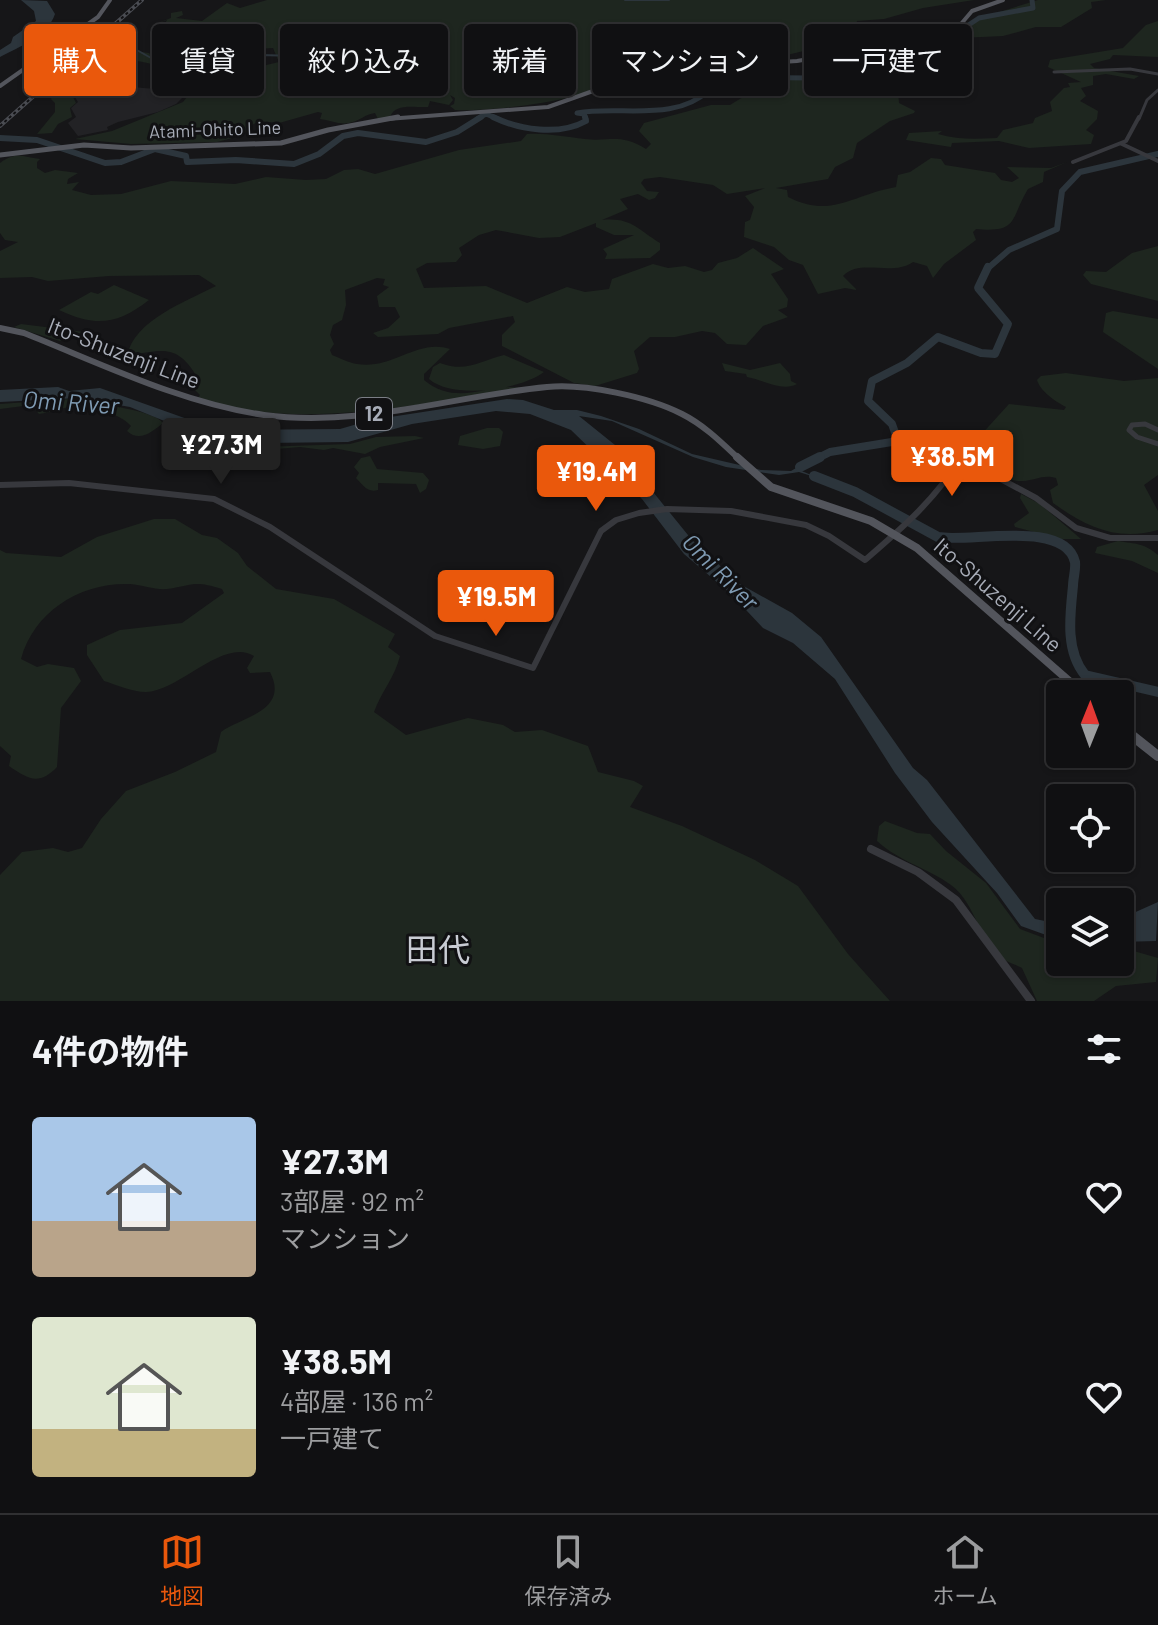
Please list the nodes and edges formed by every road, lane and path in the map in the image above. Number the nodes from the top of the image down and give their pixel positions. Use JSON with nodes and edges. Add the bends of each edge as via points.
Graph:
{"nodes":[{"id":1,"x":110,"y":0,"type":"edge"},
{"id":2,"x":1003,"y":0,"type":"edge"},
{"id":3,"x":1054,"y":72,"type":"dead end"},
{"id":4,"x":1158,"y":74,"type":"edge"},
{"id":5,"x":0,"y":86,"type":"edge"},
{"id":6,"x":1158,"y":90,"type":"edge"},
{"id":7,"x":1122,"y":144,"type":"junction"},
{"id":8,"x":0,"y":155,"type":"edge"},
{"id":9,"x":1156,"y":160,"type":"edge"},
{"id":10,"x":1073,"y":162,"type":"dead end"},
{"id":11,"x":0,"y":328,"type":"edge"},
{"id":12,"x":1158,"y":430,"type":"edge"},
{"id":13,"x":970,"y":441,"type":"dead end"},
{"id":14,"x":1158,"y":444,"type":"edge"},
{"id":15,"x":959,"y":456,"type":"junction"},
{"id":16,"x":0,"y":485,"type":"edge"},
{"id":17,"x":896,"y":534,"type":"junction"},
{"id":18,"x":1158,"y":538,"type":"edge"},
{"id":19,"x":1068,"y":680,"type":"edge"},
{"id":20,"x":1134,"y":737,"type":"edge"},
{"id":21,"x":1158,"y":756,"type":"edge"},
{"id":22,"x":871,"y":849,"type":"dead end"},
{"id":23,"x":1031,"y":1001,"type":"edge"}],
"edges":[{"from":1,"to":5,"type":"main road","via":[[103,13]]},
{"from":2,"to":8,"type":"main road","name":"Atami-Ohito Line","via":[[972,11],[953,26],[886,44],[808,60],[732,65],[593,91],[548,107],[403,117],[287,142],[65,147]]},
{"from":3,"to":4,"type":"street","via":[[1130,69]]},
{"from":6,"to":7,"type":"street","via":[[1143,102],[1131,135]]},
{"from":7,"to":9,"type":"street"},
{"from":7,"to":10,"type":"street"},
{"from":11,"to":17,"type":"main road","name":"Ito-Shuzenji Line","number":"12","via":[[191,399],[254,414],[366,415],[550,386],[619,393],[685,415],[781,492],[851,513]]},
{"from":12,"to":14,"type":"street","via":[[1140,423],[1129,430]]},
{"from":13,"to":15,"type":"street"},
{"from":15,"to":17,"type":"street","via":[[945,483]]},
{"from":15,"to":18,"type":"street","via":[[1088,533]]},
{"from":16,"to":17,"type":"street","via":[[54,482],[214,499],[270,527],[435,636],[533,668],[601,531],[616,519],[641,511],[754,514],[815,529],[865,560]]},
{"from":17,"to":19,"type":"main road","name":"Ito-Shuzenji Line","number":"12","via":[[939,565]]},
{"from":20,"to":21,"type":"main road"},
{"from":22,"to":23,"type":"street","via":[[918,872],[956,900]]}]}
